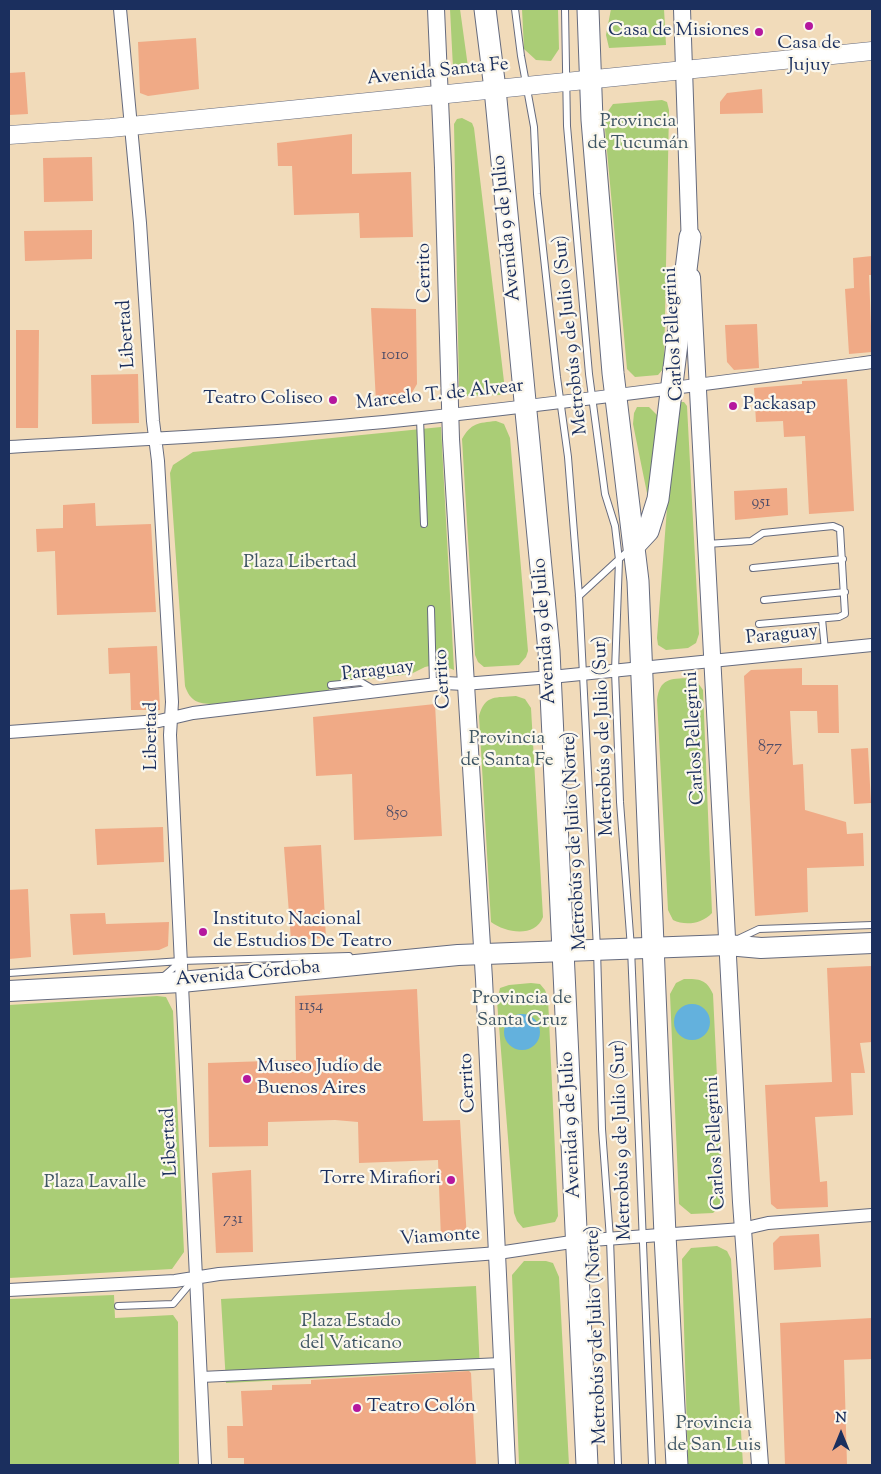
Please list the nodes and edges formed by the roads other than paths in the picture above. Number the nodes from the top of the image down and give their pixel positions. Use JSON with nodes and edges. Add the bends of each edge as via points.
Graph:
{"nodes":[{"id":1,"x":120,"y":9,"type":"edge"},
{"id":2,"x":436,"y":9,"type":"edge"},
{"id":3,"x":485,"y":9,"type":"edge"},
{"id":4,"x":515,"y":9,"type":"edge"},
{"id":5,"x":565,"y":9,"type":"edge"},
{"id":6,"x":588,"y":9,"type":"edge"},
{"id":7,"x":598,"y":9,"type":"edge"},
{"id":8,"x":682,"y":9,"type":"edge"},
{"id":9,"x":591,"y":45,"type":"junction"},
{"id":10,"x":872,"y":51,"type":"edge"},
{"id":11,"x":685,"y":70,"type":"junction"},
{"id":12,"x":590,"y":80,"type":"junction"},
{"id":13,"x":565,"y":82,"type":"junction"},
{"id":14,"x":527,"y":86,"type":"junction"},
{"id":15,"x":495,"y":89,"type":"junction"},
{"id":16,"x":439,"y":94,"type":"junction"},
{"id":17,"x":131,"y":126,"type":"junction"},
{"id":18,"x":9,"y":135,"type":"edge"},
{"id":19,"x":690,"y":237,"type":"junction"},
{"id":20,"x":872,"y":362,"type":"edge"},
{"id":21,"x":698,"y":386,"type":"junction"},
{"id":22,"x":670,"y":390,"type":"junction"},
{"id":23,"x":615,"y":396,"type":"junction"},
{"id":24,"x":591,"y":399,"type":"junction"},
{"id":25,"x":561,"y":402,"type":"junction"},
{"id":26,"x":526,"y":406,"type":"junction"},
{"id":27,"x":450,"y":415,"type":"junction"},
{"id":28,"x":420,"y":418,"type":"junction"},
{"id":29,"x":156,"y":438,"type":"junction"},
{"id":30,"x":9,"y":446,"type":"edge"},
{"id":31,"x":424,"y":524,"type":"dead end"},
{"id":32,"x":706,"y":544,"type":"junction"},
{"id":33,"x":635,"y":545,"type":"junction"},
{"id":34,"x":843,"y":559,"type":"junction"},
{"id":35,"x":619,"y":560,"type":"junction"},
{"id":36,"x":753,"y":568,"type":"dead end"},
{"id":37,"x":845,"y":592,"type":"junction"},
{"id":38,"x":579,"y":596,"type":"junction"},
{"id":39,"x":764,"y":600,"type":"dead end"},
{"id":40,"x":431,"y":609,"type":"dead end"},
{"id":41,"x":822,"y":619,"type":"junction"},
{"id":42,"x":759,"y":624,"type":"dead end"},
{"id":43,"x":872,"y":646,"type":"edge"},
{"id":44,"x":825,"y":650,"type":"junction"},
{"id":45,"x":712,"y":661,"type":"junction"},
{"id":46,"x":642,"y":668,"type":"junction"},
{"id":47,"x":615,"y":671,"type":"junction"},
{"id":48,"x":585,"y":674,"type":"junction"},
{"id":49,"x":551,"y":677,"type":"junction"},
{"id":50,"x":433,"y":684,"type":"junction"},
{"id":51,"x":464,"y":684,"type":"junction"},
{"id":52,"x":331,"y":686,"type":"dead end"},
{"id":53,"x":377,"y":691,"type":"junction"},
{"id":54,"x":171,"y":718,"type":"junction"},
{"id":55,"x":9,"y":732,"type":"edge"},
{"id":56,"x":872,"y":925,"type":"edge"},
{"id":57,"x":872,"y":943,"type":"edge"},
{"id":58,"x":727,"y":945,"type":"junction"},
{"id":59,"x":631,"y":948,"type":"junction"},
{"id":60,"x":654,"y":948,"type":"junction"},
{"id":61,"x":597,"y":949,"type":"junction"},
{"id":62,"x":562,"y":951,"type":"junction"},
{"id":63,"x":483,"y":954,"type":"junction"},
{"id":64,"x":458,"y":955,"type":"junction"},
{"id":65,"x":181,"y":961,"type":"junction"},
{"id":66,"x":9,"y":973,"type":"edge"},
{"id":67,"x":158,"y":982,"type":"junction"},
{"id":68,"x":181,"y":982,"type":"junction"},
{"id":69,"x":9,"y":991,"type":"edge"},
{"id":70,"x":872,"y":1216,"type":"edge"},
{"id":71,"x":742,"y":1229,"type":"junction"},
{"id":72,"x":665,"y":1235,"type":"junction"},
{"id":73,"x":642,"y":1237,"type":"junction"},
{"id":74,"x":610,"y":1239,"type":"junction"},
{"id":75,"x":578,"y":1241,"type":"junction"},
{"id":76,"x":498,"y":1253,"type":"junction"},
{"id":77,"x":196,"y":1277,"type":"junction"},
{"id":78,"x":9,"y":1290,"type":"edge"},
{"id":79,"x":118,"y":1306,"type":"dead end"},
{"id":80,"x":501,"y":1363,"type":"junction"},
{"id":81,"x":201,"y":1377,"type":"junction"},
{"id":82,"x":205,"y":1465,"type":"edge"},
{"id":83,"x":507,"y":1465,"type":"edge"},
{"id":84,"x":587,"y":1465,"type":"edge"},
{"id":85,"x":618,"y":1465,"type":"edge"},
{"id":86,"x":652,"y":1465,"type":"edge"},
{"id":87,"x":678,"y":1465,"type":"edge"},
{"id":88,"x":760,"y":1465,"type":"edge"}],
"edges":[{"from":1,"to":17,"type":"street","name":"Libertad"},
{"from":2,"to":16,"type":"street","name":"Cerrito"},
{"from":3,"to":15,"type":"highway","name":"Avenida 9 de Julio"},
{"from":4,"to":14,"type":"lane","name":"Metrobús 9 de Julio (Norte)"},
{"from":5,"to":13,"type":"lane","name":"Metrobús 9 de Julio (Sur)"},
{"from":6,"to":9,"type":"highway"},
{"from":7,"to":9,"type":"highway"},
{"from":8,"to":11,"type":"street","name":"Carlos Pellegrini"},
{"from":9,"to":12,"type":"highway"},
{"from":10,"to":11,"type":"main road","name":"Avenida Santa Fe"},
{"from":11,"to":12,"type":"main road","name":"Avenida Santa Fe"},
{"from":11,"to":19,"type":"street","name":"Carlos Pellegrini"},
{"from":12,"to":13,"type":"main road","name":"Avenida Santa Fe"},
{"from":12,"to":23,"type":"highway"},
{"from":13,"to":14,"type":"main road","name":"Avenida Santa Fe"},
{"from":13,"to":24,"type":"lane","name":"Metrobús 9 de Julio (Sur)"},
{"from":14,"to":15,"type":"main road","name":"Avenida Santa Fe"},
{"from":14,"to":25,"type":"lane","name":"Metrobús 9 de Julio (Norte)"},
{"from":15,"to":16,"type":"main road","name":"Avenida Santa Fe"},
{"from":15,"to":26,"type":"highway","name":"Avenida 9 de Julio"},
{"from":16,"to":17,"type":"main road","name":"Avenida Santa Fe"},
{"from":16,"to":27,"type":"street","name":"Cerrito"},
{"from":17,"to":18,"type":"main road","name":"Avenida Santa Fe"},
{"from":17,"to":29,"type":"street","name":"Libertad"},
{"from":19,"to":21,"type":"street","name":"Carlos Pellegrini"},
{"from":19,"to":22,"type":"highway"},
{"from":20,"to":21,"type":"street","name":"Marcelo T. de Alvear"},
{"from":21,"to":22,"type":"street","name":"Marcelo T. de Alvear"},
{"from":21,"to":32,"type":"street","name":"Carlos Pellegrini"},
{"from":22,"to":23,"type":"street","name":"Marcelo T. de Alvear"},
{"from":22,"to":33,"type":"highway","via":[[656,509],[648,531]]},
{"from":23,"to":24,"type":"street","name":"Marcelo T. de Alvear"},
{"from":23,"to":33,"type":"highway"},
{"from":24,"to":25,"type":"street","name":"Marcelo T. de Alvear"},
{"from":24,"to":35,"type":"lane","name":"Metrobús 9 de Julio (Sur)"},
{"from":25,"to":26,"type":"street","name":"Marcelo T. de Alvear"},
{"from":25,"to":38,"type":"lane","name":"Metrobús 9 de Julio (Norte)"},
{"from":26,"to":27,"type":"street","name":"Marcelo T. de Alvear"},
{"from":26,"to":49,"type":"highway","name":"Avenida 9 de Julio"},
{"from":27,"to":28,"type":"street","name":"Marcelo T. de Alvear"},
{"from":27,"to":51,"type":"street","name":"Cerrito"},
{"from":28,"to":29,"type":"street","name":"Marcelo T. de Alvear"},
{"from":28,"to":31,"type":"lane"},
{"from":29,"to":30,"type":"street","name":"Marcelo T. de Alvear"},
{"from":29,"to":54,"type":"street","name":"Libertad"},
{"from":32,"to":34,"type":"lane","via":[[750,541],[763,533],[833,526],[840,529]]},
{"from":32,"to":45,"type":"street","name":"Carlos Pellegrini"},
{"from":33,"to":35,"type":"lane"},
{"from":33,"to":46,"type":"highway"},
{"from":34,"to":36,"type":"lane"},
{"from":34,"to":37,"type":"lane"},
{"from":35,"to":38,"type":"lane"},
{"from":35,"to":47,"type":"lane","name":"Metrobús 9 de Julio (Sur)"},
{"from":37,"to":39,"type":"lane"},
{"from":37,"to":41,"type":"lane","via":[[845,614]]},
{"from":38,"to":48,"type":"lane","name":"Metrobús 9 de Julio (Norte)"},
{"from":40,"to":50,"type":"lane"},
{"from":41,"to":42,"type":"lane"},
{"from":41,"to":44,"type":"lane"},
{"from":43,"to":44,"type":"street","name":"Paraguay"},
{"from":44,"to":45,"type":"street","name":"Paraguay"},
{"from":45,"to":46,"type":"street","name":"Paraguay"},
{"from":45,"to":58,"type":"street","name":"Carlos Pellegrini"},
{"from":46,"to":47,"type":"street","name":"Paraguay"},
{"from":46,"to":60,"type":"highway"},
{"from":47,"to":48,"type":"street","name":"Paraguay"},
{"from":47,"to":59,"type":"lane","name":"Metrobús 9 de Julio (Sur)","via":[[620,802]]},
{"from":48,"to":49,"type":"street","name":"Paraguay"},
{"from":48,"to":61,"type":"lane","name":"Metrobús 9 de Julio (Norte)","via":[[584,730]]},
{"from":49,"to":51,"type":"street","name":"Paraguay"},
{"from":49,"to":62,"type":"highway","name":"Avenida 9 de Julio"},
{"from":50,"to":51,"type":"street","name":"Paraguay"},
{"from":50,"to":53,"type":"street","name":"Paraguay"},
{"from":51,"to":63,"type":"street","name":"Cerrito"},
{"from":52,"to":53,"type":"lane","via":[[361,682]]},
{"from":53,"to":54,"type":"street","name":"Paraguay"},
{"from":54,"to":55,"type":"street","name":"Paraguay"},
{"from":54,"to":65,"type":"street","name":"Libertad"},
{"from":56,"to":58,"type":"lane","name":"Avenida Córdoba","via":[[759,929]]},
{"from":57,"to":58,"type":"main road","name":"Avenida Córdoba","via":[[761,948]]},
{"from":58,"to":60,"type":"main road","name":"Avenida Córdoba"},
{"from":58,"to":71,"type":"street","name":"Carlos Pellegrini"},
{"from":59,"to":60,"type":"main road","name":"Avenida Córdoba"},
{"from":59,"to":61,"type":"main road","name":"Avenida Córdoba"},
{"from":59,"to":73,"type":"lane","name":"Metrobús 9 de Julio (Sur)"},
{"from":60,"to":72,"type":"highway"},
{"from":61,"to":62,"type":"main road","name":"Avenida Córdoba"},
{"from":61,"to":74,"type":"lane","name":"Metrobús 9 de Julio (Norte)","via":[[602,1129]]},
{"from":62,"to":63,"type":"main road","name":"Avenida Córdoba"},
{"from":62,"to":75,"type":"highway","name":"Avenida 9 de Julio"},
{"from":63,"to":64,"type":"main road","name":"Avenida Córdoba"},
{"from":63,"to":76,"type":"street","name":"Cerrito"},
{"from":64,"to":65,"type":"lane","name":"Avenida Córdoba"},
{"from":64,"to":68,"type":"main road","name":"Avenida Córdoba"},
{"from":65,"to":66,"type":"lane","name":"Avenida Córdoba"},
{"from":65,"to":67,"type":"lane","name":"Avenida Córdoba"},
{"from":65,"to":68,"type":"street","name":"Libertad"},
{"from":67,"to":68,"type":"main road","name":"Avenida Córdoba"},
{"from":67,"to":69,"type":"main road","name":"Avenida Córdoba"},
{"from":68,"to":77,"type":"street","name":"Libertad"},
{"from":70,"to":71,"type":"street","name":"Viamonte","via":[[768,1223]]},
{"from":71,"to":72,"type":"street","name":"Viamonte"},
{"from":71,"to":88,"type":"street","name":"Carlos Pellegrini"},
{"from":72,"to":73,"type":"street","name":"Viamonte"},
{"from":72,"to":87,"type":"highway"},
{"from":73,"to":74,"type":"street","name":"Viamonte"},
{"from":73,"to":86,"type":"lane","name":"Metrobús 9 de Julio (Sur)"},
{"from":74,"to":75,"type":"street","name":"Viamonte"},
{"from":74,"to":85,"type":"lane","name":"Metrobús 9 de Julio (Norte)"},
{"from":75,"to":76,"type":"street","name":"Viamonte"},
{"from":75,"to":84,"type":"highway","name":"Avenida 9 de Julio"},
{"from":76,"to":77,"type":"street","name":"Viamonte"},
{"from":76,"to":80,"type":"street","name":"Cerrito"},
{"from":77,"to":78,"type":"street","name":"Viamonte","via":[[175,1281]]},
{"from":77,"to":79,"type":"lane","via":[[173,1304]]},
{"from":77,"to":81,"type":"street","name":"Libertad"},
{"from":80,"to":81,"type":"street"},
{"from":80,"to":83,"type":"street","name":"Cerrito"},
{"from":81,"to":82,"type":"street","name":"Libertad"}]}
